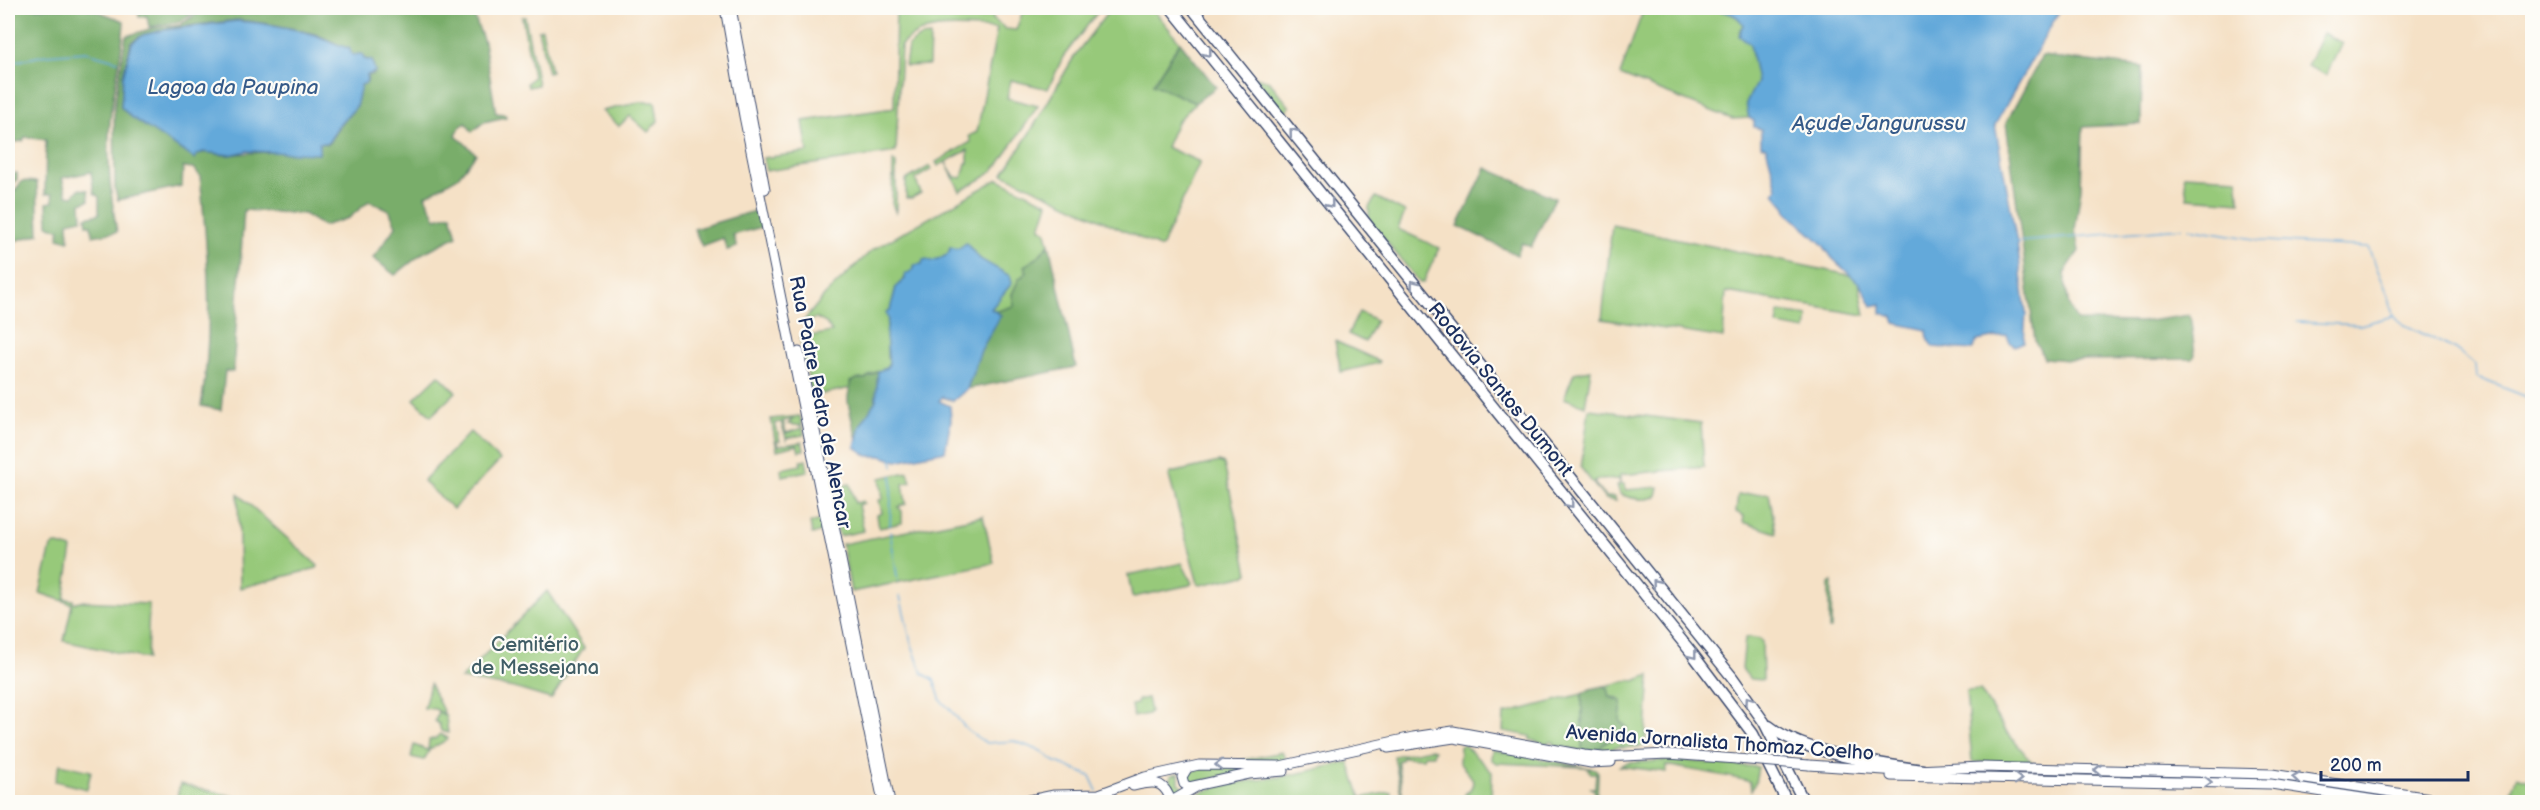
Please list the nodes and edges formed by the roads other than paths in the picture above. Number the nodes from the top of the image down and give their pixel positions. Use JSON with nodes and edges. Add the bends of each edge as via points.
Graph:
{"nodes":[{"id":1,"x":725,"y":8,"type":"edge"},
{"id":2,"x":731,"y":8,"type":"edge"},
{"id":3,"x":1171,"y":8,"type":"edge"},
{"id":4,"x":1192,"y":8,"type":"edge"},
{"id":5,"x":761,"y":183,"type":"junction"},
{"id":6,"x":1764,"y":722,"type":"junction"},
{"id":7,"x":1737,"y":761,"type":"junction"},
{"id":8,"x":1188,"y":767,"type":"junction"},
{"id":9,"x":1809,"y":767,"type":"junction"},
{"id":10,"x":1923,"y":770,"type":"junction"},
{"id":11,"x":2228,"y":778,"type":"junction"},
{"id":12,"x":2271,"y":779,"type":"junction"},
{"id":13,"x":1201,"y":785,"type":"junction"},
{"id":14,"x":884,"y":789,"type":"junction"},
{"id":15,"x":1109,"y":792,"type":"junction"},
{"id":16,"x":1169,"y":799,"type":"edge"},
{"id":17,"x":448,"y":801,"type":"edge"},
{"id":18,"x":2445,"y":801,"type":"edge"},
{"id":19,"x":463,"y":802,"type":"edge"},
{"id":20,"x":883,"y":802,"type":"edge"},
{"id":21,"x":890,"y":802,"type":"edge"},
{"id":22,"x":1020,"y":802,"type":"edge"},
{"id":23,"x":1787,"y":802,"type":"edge"},
{"id":24,"x":1804,"y":802,"type":"edge"},
{"id":25,"x":2388,"y":802,"type":"edge"},
{"id":26,"x":2457,"y":802,"type":"edge"}],
"edges":[{"from":1,"to":5,"type":"main road","name":"Rua Padre Pedro de Alencar"},
{"from":2,"to":5,"type":"main road","name":"Rua Padre Pedro de Alencar"},
{"from":3,"to":23,"type":"highway","name":"Rodovia Santos Dumont","one_way":true,"via":[[1691,652],[1753,734]]},
{"from":6,"to":4,"type":"highway","name":"Rodovia Santos Dumont","one_way":true,"via":[[1732,677]]},
{"from":5,"to":14,"type":"main road","name":"Rua Padre Pedro de Alencar"},
{"from":6,"to":10,"type":"highway","via":[[1804,744]]},
{"from":6,"to":24,"type":"highway","name":"Rodovia Santos Dumont"},
{"from":7,"to":8,"type":"main road","name":"Avenida Jornalista Thomaz Coelho","one_way":true,"via":[[1668,754],[1584,755],[1456,730],[1280,766]]},
{"from":7,"to":9,"type":"main road","name":"Avenida Jornalista Thomaz Coelho","bridge":true},
{"from":7,"to":13,"type":"main road","name":"Avenida Jornalista Thomaz Coelho","via":[[1666,758],[1591,763],[1445,739]]},
{"from":8,"to":13,"type":"main road","via":[[1183,774],[1184,784]]},
{"from":8,"to":15,"type":"main road","name":"Avenida Jornalista Thomaz Coelho","via":[[1145,777]]},
{"from":9,"to":10,"type":"main road","name":"Avenida Jornalista Thomaz Coelho"},
{"from":9,"to":11,"type":"main road","name":"Avenida Jornalista Thomaz Coelho","one_way":true,"via":[[1907,777]]},
{"from":11,"to":10,"type":"main road","name":"Avenida Jornalista Thomaz Coelho","one_way":true,"via":[[1981,767]]},
{"from":11,"to":12,"type":"main road","name":"Avenida Jornalista Thomaz Coelho"},
{"from":18,"to":12,"type":"main road","name":"Avenida Jornalista Thomaz Coelho","one_way":true},
{"from":12,"to":25,"type":"main road","name":"Avenida Jornalista Thomaz Coelho"},
{"from":13,"to":16,"type":"main road","name":"Avenida Jornalista Thomaz Coelho"},
{"from":14,"to":20,"type":"main road","name":"Rua Padre Pedro de Alencar"},
{"from":14,"to":21,"type":"main road","name":"Rua Padre Pedro de Alencar"},
{"from":15,"to":16,"type":"main road","via":[[1153,782],[1161,784]]},
{"from":15,"to":22,"type":"main road","via":[[1054,795]]},
{"from":17,"to":19,"type":"main road"},
{"from":18,"to":26,"type":"main road","name":"Avenida Jornalista Thomaz Coelho"}]}
